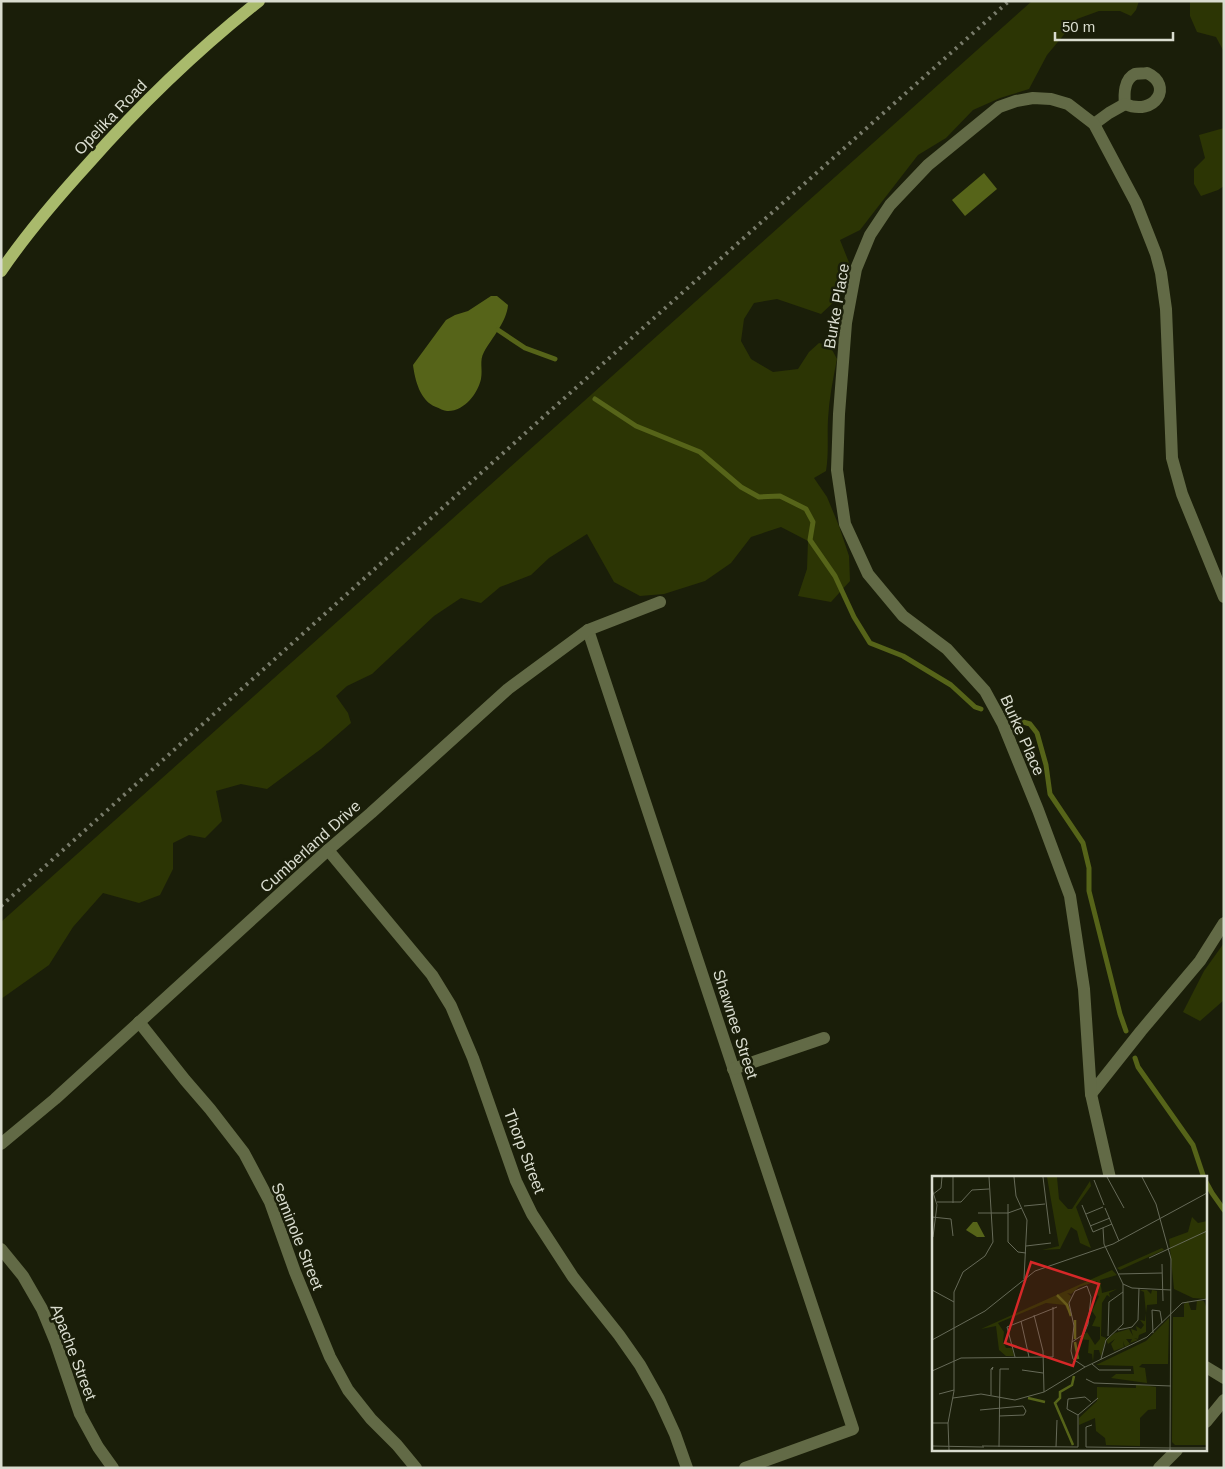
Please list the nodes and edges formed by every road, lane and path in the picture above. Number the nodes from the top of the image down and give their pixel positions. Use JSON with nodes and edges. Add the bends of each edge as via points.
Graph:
{"nodes":[{"id":1,"x":258,"y":1,"type":"edge"},
{"id":2,"x":1125,"y":104,"type":"dead end"},
{"id":3,"x":1094,"y":124,"type":"junction"},
{"id":4,"x":1,"y":270,"type":"edge"},
{"id":5,"x":1224,"y":597,"type":"edge"},
{"id":6,"x":660,"y":602,"type":"dead end"},
{"id":7,"x":588,"y":630,"type":"junction"},
{"id":8,"x":328,"y":850,"type":"junction"},
{"id":9,"x":1224,"y":923,"type":"edge"},
{"id":10,"x":139,"y":1022,"type":"junction"},
{"id":11,"x":824,"y":1038,"type":"dead end"},
{"id":12,"x":733,"y":1069,"type":"junction"},
{"id":13,"x":1091,"y":1094,"type":"junction"},
{"id":14,"x":1,"y":1144,"type":"edge"},
{"id":15,"x":1110,"y":1176,"type":"edge"},
{"id":16,"x":1,"y":1249,"type":"edge"},
{"id":17,"x":1208,"y":1368,"type":"edge"},
{"id":18,"x":1224,"y":1378,"type":"edge"},
{"id":19,"x":1224,"y":1400,"type":"edge"},
{"id":20,"x":1208,"y":1420,"type":"edge"},
{"id":21,"x":1175,"y":1452,"type":"edge"},
{"id":22,"x":113,"y":1468,"type":"edge"},
{"id":23,"x":416,"y":1468,"type":"edge"},
{"id":24,"x":687,"y":1468,"type":"edge"},
{"id":25,"x":745,"y":1468,"type":"edge"},
{"id":26,"x":1160,"y":1468,"type":"edge"}],
"edges":[{"from":1,"to":4,"type":"main road","name":"Opelika Road","via":[[177,71],[118,131],[61,194]]},
{"from":2,"to":3,"type":"street"},
{"from":3,"to":5,"type":"street","name":"Burke Place","via":[[1136,203],[1156,254],[1166,309],[1172,458],[1182,494]]},
{"from":3,"to":13,"type":"street","name":"Burke Place","via":[[1068,104],[1051,99],[1016,101],[999,108],[928,165],[890,205],[870,236],[856,269],[846,323],[837,470],[845,524],[868,574],[903,616],[947,649],[985,691],[1003,724],[1070,896],[1084,989]]},
{"from":6,"to":7,"type":"street","name":"Cumberland Drive"},
{"from":7,"to":8,"type":"street","name":"Cumberland Drive","via":[[508,689]]},
{"from":7,"to":12,"type":"street","name":"Shawnee Street"},
{"from":8,"to":10,"type":"street","name":"Cumberland Drive"},
{"from":8,"to":24,"type":"street","name":"Thorp Street","via":[[432,975],[451,1006],[473,1058],[516,1181],[532,1214],[640,1366],[660,1399]]},
{"from":9,"to":13,"type":"street","via":[[1200,961]]},
{"from":10,"to":14,"type":"street","name":"Cumberland Drive"},
{"from":10,"to":23,"type":"street","name":"Seminole Street","via":[[244,1153],[270,1202],[330,1357],[348,1390]]},
{"from":11,"to":12,"type":"street"},
{"from":12,"to":25,"type":"street","name":"Shawnee Street","via":[[853,1429]]},
{"from":13,"to":15,"type":"street","name":"Burke Place"},
{"from":16,"to":22,"type":"street","name":"Apache Street","via":[[23,1276],[42,1309],[80,1414]]},
{"from":17,"to":18,"type":"street"},
{"from":19,"to":20,"type":"street"},
{"from":21,"to":26,"type":"street"}]}
